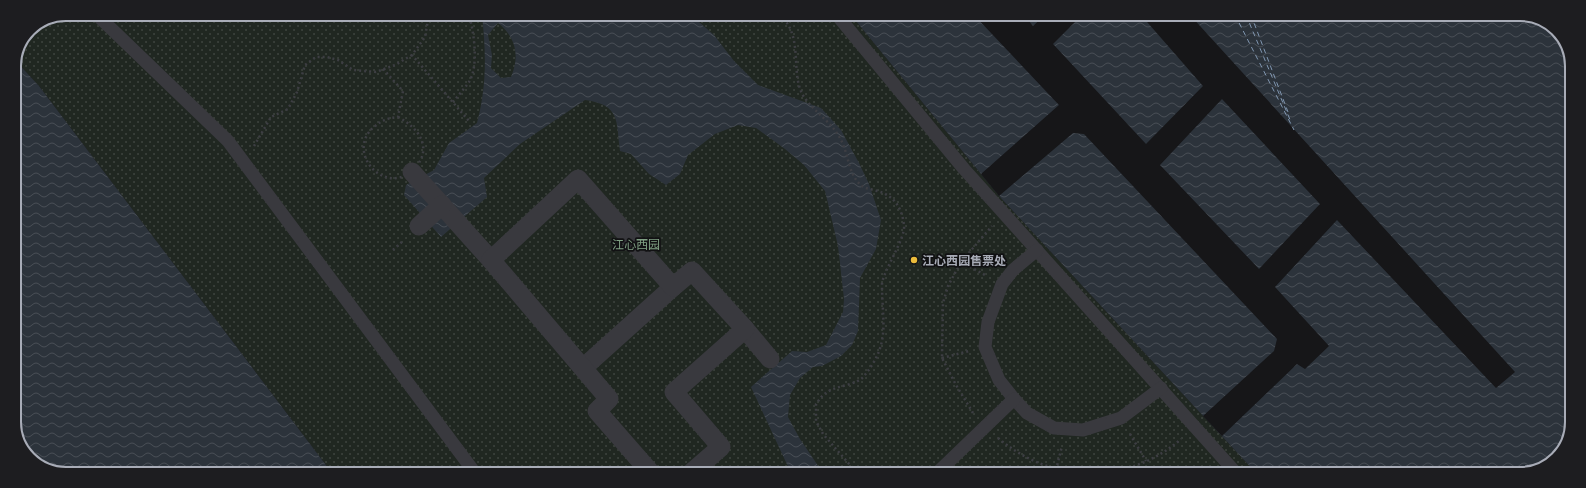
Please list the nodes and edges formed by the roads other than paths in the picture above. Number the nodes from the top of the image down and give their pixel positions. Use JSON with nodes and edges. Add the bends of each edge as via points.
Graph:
{"nodes":[{"id":1,"x":103,"y":21,"type":"edge"},
{"id":2,"x":842,"y":21,"type":"edge"},
{"id":3,"x":412,"y":172,"type":"road end"},
{"id":4,"x":442,"y":205,"type":"junction"},
{"id":5,"x":419,"y":226,"type":"dead end"},
{"id":6,"x":1037,"y":250,"type":"junction"},
{"id":7,"x":491,"y":260,"type":"junction"},
{"id":8,"x":673,"y":287,"type":"junction"},
{"id":9,"x":745,"y":329,"type":"junction"},
{"id":10,"x":770,"y":359,"type":"dead end"},
{"id":11,"x":583,"y":368,"type":"junction"},
{"id":12,"x":1160,"y":388,"type":"junction"},
{"id":13,"x":1014,"y":400,"type":"junction"},
{"id":14,"x":471,"y":467,"type":"edge"},
{"id":15,"x":646,"y":467,"type":"edge"},
{"id":16,"x":698,"y":467,"type":"edge"},
{"id":17,"x":943,"y":467,"type":"edge"},
{"id":18,"x":1231,"y":467,"type":"edge"}],
"edges":[{"from":1,"to":14,"type":"lane","via":[[228,141]]},
{"from":2,"to":6,"type":"lane","via":[[964,169]]},
{"from":3,"to":4,"type":"street"},
{"from":4,"to":5,"type":"street"},
{"from":4,"to":7,"type":"street"},
{"from":6,"to":12,"type":"lane"},
{"from":6,"to":13,"type":"lane","via":[[1013,270],[1002,284],[988,322],[985,347],[999,380]]},
{"from":7,"to":8,"type":"street","via":[[578,180]]},
{"from":7,"to":11,"type":"street"},
{"from":8,"to":9,"type":"street","via":[[692,271]]},
{"from":8,"to":11,"type":"street"},
{"from":9,"to":10,"type":"street"},
{"from":9,"to":16,"type":"street","via":[[674,392],[720,447]]},
{"from":11,"to":15,"type":"street","via":[[609,399],[597,411]]},
{"from":12,"to":13,"type":"lane","via":[[1120,418],[1083,430],[1054,428],[1028,413]]},
{"from":12,"to":18,"type":"lane"},
{"from":13,"to":17,"type":"lane"}]}
